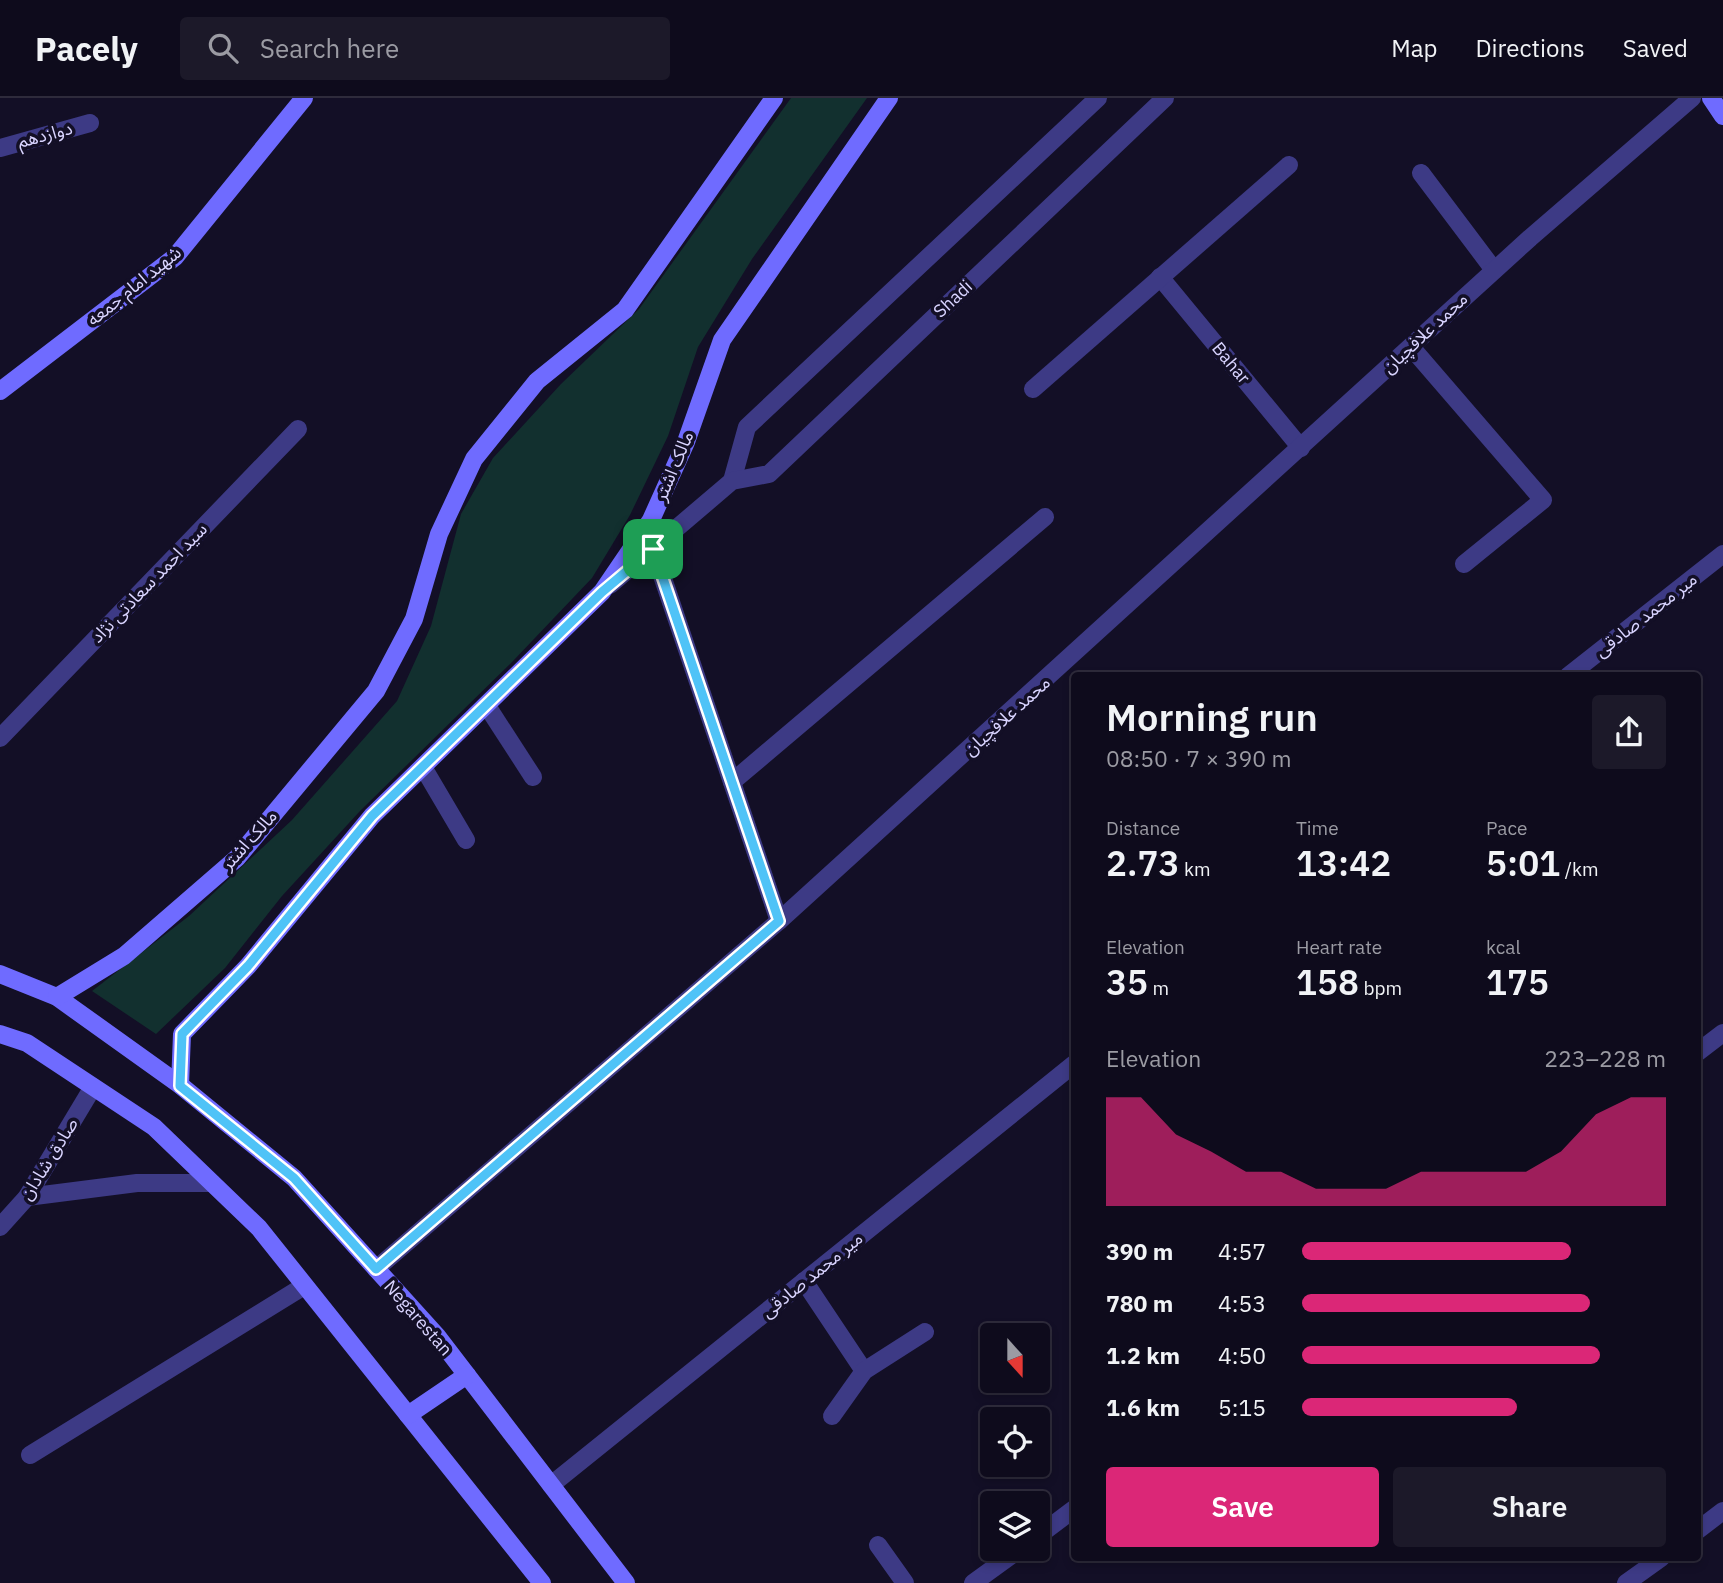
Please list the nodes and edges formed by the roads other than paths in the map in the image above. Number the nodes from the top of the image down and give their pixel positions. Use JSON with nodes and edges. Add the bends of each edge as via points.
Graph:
{"nodes":[{"id":1,"x":304,"y":98,"type":"edge"},
{"id":2,"x":774,"y":98,"type":"edge"},
{"id":3,"x":889,"y":98,"type":"edge"},
{"id":4,"x":1098,"y":98,"type":"edge"},
{"id":5,"x":1166,"y":98,"type":"edge"},
{"id":6,"x":1692,"y":98,"type":"edge"},
{"id":7,"x":1711,"y":98,"type":"edge"},
{"id":8,"x":1723,"y":116,"type":"edge"},
{"id":9,"x":90,"y":123,"type":"dead end"},
{"id":10,"x":0,"y":148,"type":"edge"},
{"id":11,"x":1289,"y":164,"type":"dead end"},
{"id":12,"x":1421,"y":173,"type":"dead end"},
{"id":13,"x":1494,"y":270,"type":"junction"},
{"id":14,"x":1160,"y":277,"type":"junction"},
{"id":15,"x":1411,"y":347,"type":"junction"},
{"id":16,"x":1033,"y":389,"type":"dead end"},
{"id":17,"x":0,"y":391,"type":"edge"},
{"id":18,"x":299,"y":429,"type":"dead end"},
{"id":19,"x":1301,"y":448,"type":"junction"},
{"id":20,"x":732,"y":481,"type":"junction"},
{"id":21,"x":1045,"y":517,"type":"dead end"},
{"id":22,"x":653,"y":549,"type":"junction"},
{"id":23,"x":1723,"y":554,"type":"edge"},
{"id":24,"x":1464,"y":564,"type":"dead end"},
{"id":25,"x":602,"y":592,"type":"junction"},
{"id":26,"x":1573,"y":672,"type":"edge"},
{"id":27,"x":487,"y":706,"type":"junction"},
{"id":28,"x":0,"y":738,"type":"edge"},
{"id":29,"x":423,"y":767,"type":"junction"},
{"id":30,"x":533,"y":777,"type":"dead end"},
{"id":31,"x":732,"y":782,"type":"junction"},
{"id":32,"x":466,"y":840,"type":"dead end"},
{"id":33,"x":779,"y":921,"type":"junction"},
{"id":34,"x":0,"y":974,"type":"edge"},
{"id":35,"x":57,"y":997,"type":"junction"},
{"id":36,"x":1723,"y":1033,"type":"edge"},
{"id":37,"x":0,"y":1034,"type":"edge"},
{"id":38,"x":1701,"y":1050,"type":"edge"},
{"id":39,"x":1071,"y":1066,"type":"edge"},
{"id":40,"x":180,"y":1086,"type":"junction"},
{"id":41,"x":93,"y":1087,"type":"junction"},
{"id":42,"x":212,"y":1183,"type":"junction"},
{"id":43,"x":27,"y":1197,"type":"junction"},
{"id":44,"x":0,"y":1227,"type":"edge"},
{"id":45,"x":376,"y":1269,"type":"junction"},
{"id":46,"x":804,"y":1281,"type":"junction"},
{"id":47,"x":304,"y":1286,"type":"junction"},
{"id":48,"x":925,"y":1332,"type":"dead end"},
{"id":49,"x":864,"y":1371,"type":"junction"},
{"id":50,"x":467,"y":1375,"type":"junction"},
{"id":51,"x":408,"y":1415,"type":"junction"},
{"id":52,"x":832,"y":1416,"type":"dead end"},
{"id":53,"x":30,"y":1455,"type":"dead end"},
{"id":54,"x":551,"y":1485,"type":"junction"},
{"id":55,"x":1071,"y":1511,"type":"edge"},
{"id":56,"x":1723,"y":1511,"type":"edge"},
{"id":57,"x":1050,"y":1527,"type":"edge"},
{"id":58,"x":1701,"y":1528,"type":"edge"},
{"id":59,"x":878,"y":1545,"type":"dead end"},
{"id":60,"x":1003,"y":1561,"type":"edge"},
{"id":61,"x":1657,"y":1561,"type":"edge"},
{"id":62,"x":542,"y":1583,"type":"edge"},
{"id":63,"x":626,"y":1583,"type":"edge"},
{"id":64,"x":905,"y":1583,"type":"edge"},
{"id":65,"x":973,"y":1583,"type":"edge"},
{"id":66,"x":1626,"y":1583,"type":"edge"}],
"edges":[{"from":1,"to":17,"type":"street","name":"شهید امام جمعه","via":[[175,257]]},
{"from":2,"to":35,"type":"street","name":"مالک اشتر","via":[[625,310],[537,381],[474,459],[439,534],[414,620],[376,691],[237,858],[124,956]]},
{"from":3,"to":25,"type":"street","name":"مالک اشتر","via":[[722,341],[686,442],[651,520]]},
{"from":4,"to":20,"type":"street","via":[[747,427]]},
{"from":5,"to":20,"type":"street","name":"Shadi","via":[[769,474]]},
{"from":6,"to":13,"type":"street","name":"محمد علافچیان"},
{"from":7,"to":8,"type":"street"},
{"from":9,"to":10,"type":"street","name":"دوازدهم"},
{"from":11,"to":14,"type":"street"},
{"from":12,"to":13,"type":"street"},
{"from":13,"to":15,"type":"street","name":"محمد علافچیان"},
{"from":14,"to":16,"type":"street"},
{"from":14,"to":19,"type":"street","name":"Bahar"},
{"from":15,"to":19,"type":"street","name":"محمد علافچیان"},
{"from":15,"to":24,"type":"street","via":[[1543,500]]},
{"from":18,"to":28,"type":"street","name":"سید احمد سعادتی نژاد"},
{"from":19,"to":33,"type":"street","name":"محمد علافچیان"},
{"from":20,"to":22,"type":"street"},
{"from":21,"to":31,"type":"street"},
{"from":22,"to":25,"type":"street"},
{"from":22,"to":31,"type":"street"},
{"from":23,"to":26,"type":"street","name":"میر محمد صادقی"},
{"from":25,"to":27,"type":"street","name":"مالک اشتر"},
{"from":27,"to":29,"type":"street","name":"مالک اشتر"},
{"from":27,"to":30,"type":"street"},
{"from":29,"to":32,"type":"street"},
{"from":29,"to":40,"type":"street","name":"مالک اشتر","via":[[372,816],[248,966],[182,1034]]},
{"from":31,"to":33,"type":"street"},
{"from":33,"to":45,"type":"street","name":"محمد علافچیان"},
{"from":34,"to":35,"type":"street","name":"Negarestan"},
{"from":35,"to":40,"type":"street","name":"Negarestan"},
{"from":36,"to":38,"type":"street"},
{"from":37,"to":41,"type":"street","via":[[27,1043]]},
{"from":39,"to":46,"type":"street","name":"میر محمد صادقی"},
{"from":40,"to":45,"type":"street","name":"Negarestan","via":[[294,1178]]},
{"from":41,"to":42,"type":"street","via":[[154,1128]]},
{"from":41,"to":43,"type":"street","name":"صادق شادان"},
{"from":42,"to":43,"type":"street","via":[[138,1183]]},
{"from":42,"to":47,"type":"street","via":[[259,1228]]},
{"from":43,"to":44,"type":"street","name":"صادق شادان"},
{"from":45,"to":50,"type":"street","name":"Negarestan"},
{"from":46,"to":49,"type":"street"},
{"from":46,"to":54,"type":"street","name":"میر محمد صادقی"},
{"from":47,"to":51,"type":"street"},
{"from":47,"to":53,"type":"street"},
{"from":48,"to":49,"type":"street"},
{"from":49,"to":52,"type":"street"},
{"from":50,"to":51,"type":"street"},
{"from":50,"to":54,"type":"street","name":"Negarestan"},
{"from":51,"to":62,"type":"street"},
{"from":54,"to":63,"type":"street","name":"Negarestan"},
{"from":55,"to":57,"type":"street"},
{"from":56,"to":58,"type":"street"},
{"from":59,"to":64,"type":"street"},
{"from":60,"to":65,"type":"street"},
{"from":61,"to":66,"type":"street"}]}
